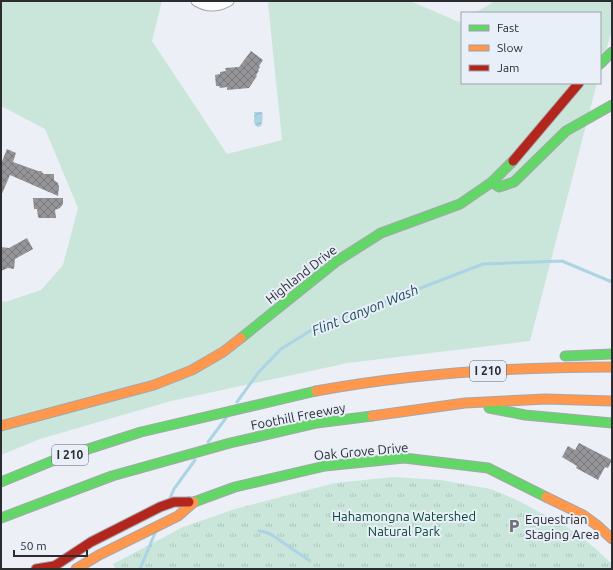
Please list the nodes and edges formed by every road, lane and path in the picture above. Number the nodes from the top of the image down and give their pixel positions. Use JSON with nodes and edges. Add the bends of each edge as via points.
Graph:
{"nodes":[{"id":1,"x":196,"y":1,"type":"edge"},
{"id":2,"x":229,"y":1,"type":"edge"},
{"id":3,"x":612,"y":52,"type":"edge"},
{"id":4,"x":601,"y":63,"type":"edge"},
{"id":5,"x":578,"y":84,"type":"edge"},
{"id":6,"x":612,"y":105,"type":"edge"},
{"id":7,"x":492,"y":182,"type":"junction"},
{"id":8,"x":612,"y":354,"type":"edge"},
{"id":9,"x":558,"y":357,"type":"dead end"},
{"id":10,"x":528,"y":360,"type":"dead end"},
{"id":11,"x":612,"y":367,"type":"edge"},
{"id":12,"x":364,"y":382,"type":"junction"},
{"id":13,"x":612,"y":401,"type":"edge"},
{"id":14,"x":465,"y":403,"type":"junction"},
{"id":15,"x":612,"y":423,"type":"edge"},
{"id":16,"x":1,"y":426,"type":"edge"},
{"id":17,"x":1,"y":482,"type":"edge"},
{"id":18,"x":194,"y":502,"type":"junction"},
{"id":19,"x":1,"y":518,"type":"edge"},
{"id":20,"x":612,"y":539,"type":"edge"},
{"id":21,"x":52,"y":568,"type":"edge"},
{"id":22,"x":36,"y":569,"type":"edge"},
{"id":23,"x":76,"y":569,"type":"edge"}],
"edges":[{"from":1,"to":2,"type":"street","via":[[212,7]]},
{"from":3,"to":4,"type":"main road"},
{"from":5,"to":7,"type":"main road","name":"Highland Drive"},
{"from":6,"to":7,"type":"main road","via":[[566,131],[514,182],[499,187]]},
{"from":7,"to":16,"type":"main road","name":"Highland Drive","via":[[460,204],[381,233],[337,261],[223,352],[192,370],[154,385]]},
{"from":8,"to":9,"type":"main road"},
{"from":10,"to":12,"type":"main road","via":[[452,368]]},
{"from":11,"to":12,"type":"main road","name":"Foothill Freeway","number":"I 210","via":[[508,370]]},
{"from":12,"to":17,"type":"main road","name":"Foothill Freeway","number":"I 210","via":[[294,395],[141,432],[57,459]]},
{"from":13,"to":14,"type":"main road","name":"Foothill Freeway","number":"I 210","via":[[546,399]]},
{"from":14,"to":15,"type":"main road","via":[[525,415]]},
{"from":14,"to":19,"type":"main road","name":"Foothill Freeway","number":"I 210","via":[[317,423],[230,443],[112,476]]},
{"from":18,"to":20,"type":"main road","name":"Oak Grove Drive","via":[[235,487],[325,466],[404,458],[488,468],[583,515]]},
{"from":18,"to":21,"type":"main road","name":"Oak Grove Drive","via":[[167,504],[91,542]]},
{"from":18,"to":23,"type":"main road","name":"Oak Grove Drive","via":[[178,516]]},
{"from":21,"to":22,"type":"main road"}]}
